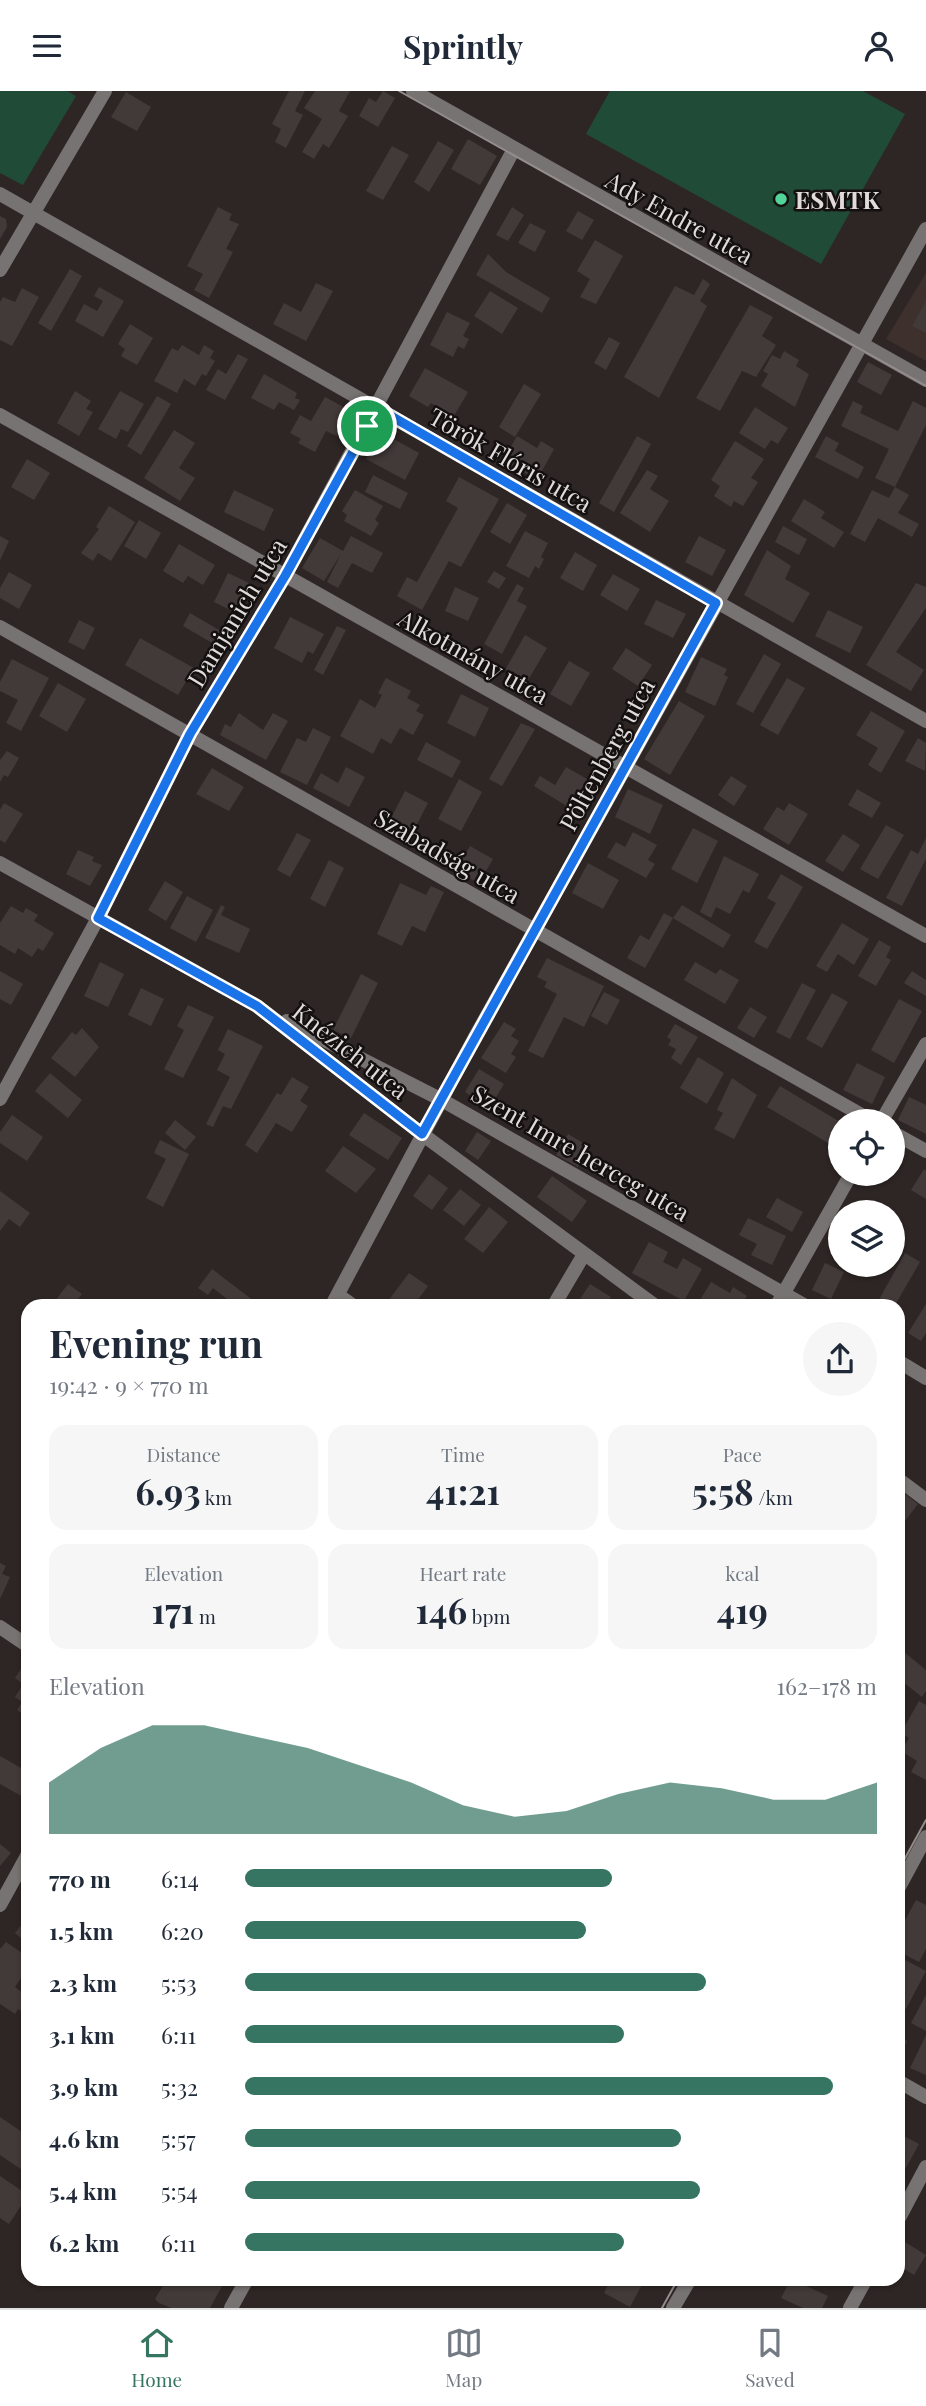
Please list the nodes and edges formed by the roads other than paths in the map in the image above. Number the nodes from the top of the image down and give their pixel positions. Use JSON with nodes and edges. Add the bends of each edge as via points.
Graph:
{"nodes":[{"id":1,"x":105,"y":91,"type":"edge"},
{"id":2,"x":413,"y":91,"type":"edge"},
{"id":3,"x":514,"y":149,"type":"junction"},
{"id":4,"x":0,"y":194,"type":"edge"},
{"id":5,"x":33,"y":213,"type":"junction"},
{"id":6,"x":926,"y":229,"type":"edge"},
{"id":7,"x":0,"y":270,"type":"edge"},
{"id":8,"x":862,"y":345,"type":"junction"},
{"id":9,"x":926,"y":380,"type":"edge"},
{"id":10,"x":377,"y":408,"type":"junction"},
{"id":11,"x":0,"y":415,"type":"edge"},
{"id":12,"x":285,"y":576,"type":"junction"},
{"id":13,"x":716,"y":603,"type":"junction"},
{"id":14,"x":0,"y":627,"type":"edge"},
{"id":15,"x":926,"y":721,"type":"edge"},
{"id":16,"x":190,"y":734,"type":"junction"},
{"id":17,"x":626,"y":768,"type":"junction"},
{"id":18,"x":0,"y":863,"type":"edge"},
{"id":19,"x":98,"y":918,"type":"junction"},
{"id":20,"x":533,"y":930,"type":"junction"},
{"id":21,"x":926,"y":936,"type":"edge"},
{"id":22,"x":257,"y":1006,"type":"junction"},
{"id":23,"x":926,"y":1044,"type":"edge"},
{"id":24,"x":0,"y":1099,"type":"edge"},
{"id":25,"x":440,"y":1099,"type":"junction"},
{"id":26,"x":851,"y":1109,"type":"edge"},
{"id":27,"x":888,"y":1109,"type":"edge"},
{"id":28,"x":422,"y":1134,"type":"junction"},
{"id":29,"x":905,"y":1139,"type":"edge"},
{"id":30,"x":926,"y":1151,"type":"edge"},
{"id":31,"x":844,"y":1186,"type":"edge"},
{"id":32,"x":583,"y":1256,"type":"junction"},
{"id":33,"x":336,"y":1299,"type":"edge"},
{"id":34,"x":558,"y":1299,"type":"edge"},
{"id":35,"x":645,"y":1299,"type":"edge"},
{"id":36,"x":780,"y":1299,"type":"edge"},
{"id":37,"x":905,"y":1365,"type":"edge"},
{"id":38,"x":926,"y":1378,"type":"edge"},
{"id":39,"x":905,"y":1484,"type":"edge"},
{"id":40,"x":926,"y":1500,"type":"edge"},
{"id":41,"x":0,"y":1627,"type":"edge"},
{"id":42,"x":21,"y":1641,"type":"edge"},
{"id":43,"x":926,"y":1837,"type":"edge"},
{"id":44,"x":21,"y":1867,"type":"edge"},
{"id":45,"x":905,"y":1876,"type":"edge"},
{"id":46,"x":0,"y":1905,"type":"edge"},
{"id":47,"x":905,"y":2085,"type":"edge"},
{"id":48,"x":926,"y":2097,"type":"edge"},
{"id":49,"x":926,"y":2167,"type":"edge"},
{"id":50,"x":905,"y":2207,"type":"edge"},
{"id":51,"x":243,"y":2286,"type":"edge"},
{"id":52,"x":686,"y":2286,"type":"edge"},
{"id":53,"x":862,"y":2286,"type":"edge"},
{"id":54,"x":231,"y":2308,"type":"edge"},
{"id":55,"x":673,"y":2308,"type":"edge"},
{"id":56,"x":850,"y":2308,"type":"edge"}],
"edges":[{"from":1,"to":5,"type":"street"},
{"from":2,"to":3,"type":"street","name":"Ady Endre utca"},
{"from":3,"to":8,"type":"street","name":"Ady Endre utca"},
{"from":3,"to":10,"type":"street","name":"Damjanich utca"},
{"from":4,"to":5,"type":"street","name":"Török Flóris utca"},
{"from":5,"to":7,"type":"street"},
{"from":5,"to":10,"type":"street","name":"Török Flóris utca"},
{"from":6,"to":8,"type":"street","name":"Pöltenberg utca"},
{"from":8,"to":9,"type":"street","name":"Ady Endre utca"},
{"from":8,"to":13,"type":"street","name":"Pöltenberg utca"},
{"from":10,"to":12,"type":"street","name":"Damjanich utca"},
{"from":10,"to":13,"type":"street","name":"Török Flóris utca"},
{"from":11,"to":12,"type":"street","name":"Alkotmány utca"},
{"from":12,"to":16,"type":"street","name":"Damjanich utca"},
{"from":12,"to":17,"type":"street","name":"Alkotmány utca"},
{"from":13,"to":15,"type":"street","name":"Török Flóris utca"},
{"from":13,"to":17,"type":"street","name":"Pöltenberg utca"},
{"from":14,"to":16,"type":"street","name":"Szabadság utca"},
{"from":16,"to":19,"type":"street","name":"Damjanich utca"},
{"from":16,"to":20,"type":"street","name":"Szabadság utca"},
{"from":17,"to":20,"type":"street","name":"Pöltenberg utca"},
{"from":17,"to":21,"type":"street","name":"Alkotmány utca"},
{"from":18,"to":19,"type":"street","name":"Knézich utca"},
{"from":19,"to":22,"type":"street","name":"Knézich utca"},
{"from":19,"to":24,"type":"street","name":"Damjanich utca"},
{"from":20,"to":25,"type":"street","name":"Pöltenberg utca"},
{"from":20,"to":26,"type":"street","name":"Szabadság utca"},
{"from":22,"to":25,"type":"street","name":"Szent Imre herceg utca"},
{"from":22,"to":28,"type":"street","name":"Knézich utca"},
{"from":23,"to":27,"type":"street"},
{"from":25,"to":28,"type":"street","name":"Pöltenberg utca"},
{"from":25,"to":36,"type":"street","name":"Szent Imre herceg utca"},
{"from":28,"to":32,"type":"street","name":"Knézich utca"},
{"from":28,"to":33,"type":"street","name":"Pöltenberg utca"},
{"from":29,"to":30,"type":"street"},
{"from":31,"to":36,"type":"street"},
{"from":32,"to":34,"type":"street"},
{"from":32,"to":35,"type":"street","name":"Knézich utca"},
{"from":37,"to":38,"type":"street"},
{"from":39,"to":40,"type":"street"},
{"from":41,"to":42,"type":"street"},
{"from":43,"to":45,"type":"street"},
{"from":44,"to":46,"type":"street"},
{"from":47,"to":48,"type":"street"},
{"from":49,"to":50,"type":"street"},
{"from":51,"to":54,"type":"street"},
{"from":52,"to":55,"type":"street"},
{"from":53,"to":56,"type":"street"}]}
